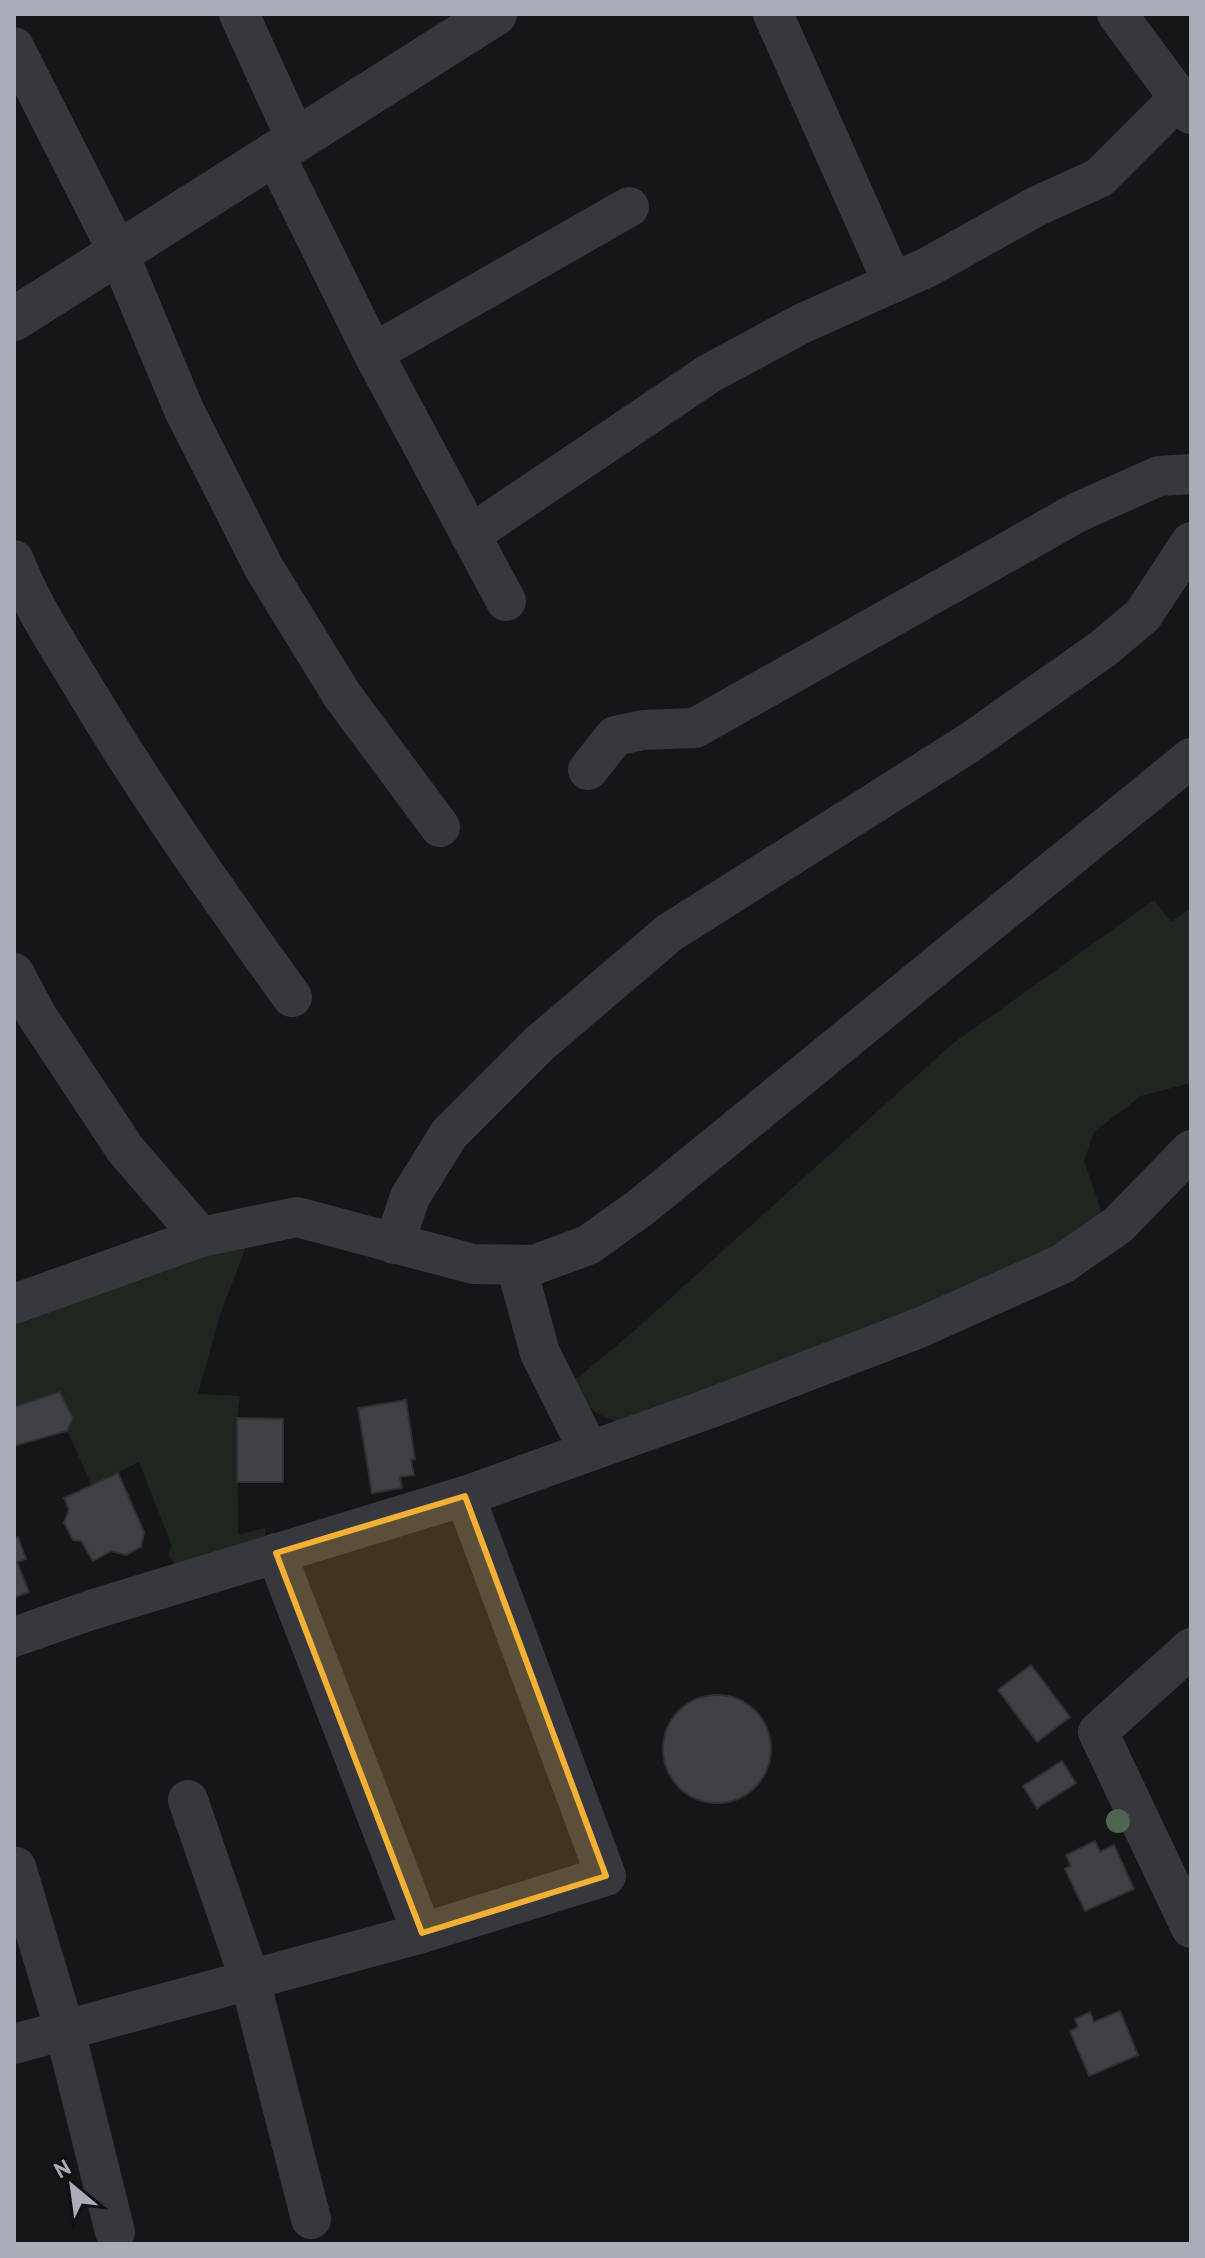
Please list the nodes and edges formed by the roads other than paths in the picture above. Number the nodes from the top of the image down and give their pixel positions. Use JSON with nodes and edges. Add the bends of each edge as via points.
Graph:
{"nodes":[{"id":1,"x":239,"y":14,"type":"edge"},
{"id":2,"x":495,"y":14,"type":"edge"},
{"id":3,"x":773,"y":14,"type":"edge"},
{"id":4,"x":1117,"y":14,"type":"edge"},
{"id":5,"x":14,"y":47,"type":"edge"},
{"id":6,"x":1185,"y":106,"type":"edge"},
{"id":7,"x":285,"y":146,"type":"junction"},
{"id":8,"x":629,"y":207,"type":"dead end"},
{"id":9,"x":118,"y":252,"type":"junction"},
{"id":10,"x":893,"y":283,"type":"junction"},
{"id":11,"x":14,"y":319,"type":"edge"},
{"id":12,"x":373,"y":353,"type":"junction"},
{"id":13,"x":1191,"y":474,"type":"edge"},
{"id":14,"x":470,"y":535,"type":"junction"},
{"id":15,"x":1191,"y":542,"type":"edge"},
{"id":16,"x":14,"y":560,"type":"edge"},
{"id":17,"x":506,"y":601,"type":"dead end"},
{"id":18,"x":1191,"y":758,"type":"edge"},
{"id":19,"x":588,"y":770,"type":"dead end"},
{"id":20,"x":440,"y":827,"type":"dead end"},
{"id":21,"x":14,"y":973,"type":"edge"},
{"id":22,"x":292,"y":997,"type":"dead end"},
{"id":23,"x":1191,"y":1150,"type":"edge"},
{"id":24,"x":201,"y":1237,"type":"junction"},
{"id":25,"x":394,"y":1244,"type":"junction"},
{"id":26,"x":516,"y":1265,"type":"junction"},
{"id":27,"x":14,"y":1304,"type":"edge"},
{"id":28,"x":589,"y":1451,"type":"junction"},
{"id":29,"x":465,"y":1496,"type":"junction"},
{"id":30,"x":276,"y":1553,"type":"junction"},
{"id":31,"x":14,"y":1637,"type":"edge"},
{"id":32,"x":1191,"y":1648,"type":"edge"},
{"id":33,"x":188,"y":1800,"type":"dead end"},
{"id":34,"x":16,"y":1867,"type":"dead end"},
{"id":35,"x":1191,"y":1928,"type":"edge"},
{"id":36,"x":422,"y":1933,"type":"junction"},
{"id":37,"x":250,"y":1980,"type":"junction"},
{"id":38,"x":65,"y":2031,"type":"junction"},
{"id":39,"x":14,"y":2044,"type":"edge"},
{"id":40,"x":311,"y":2219,"type":"dead end"},
{"id":41,"x":115,"y":2232,"type":"dead end"}],
"edges":[{"from":1,"to":7,"type":"street"},
{"from":2,"to":7,"type":"street"},
{"from":3,"to":10,"type":"street"},
{"from":4,"to":6,"type":"street"},
{"from":5,"to":9,"type":"street"},
{"from":6,"to":10,"type":"street","via":[[1099,178]]},
{"from":7,"to":9,"type":"street"},
{"from":7,"to":12,"type":"street"},
{"from":8,"to":12,"type":"street"},
{"from":9,"to":11,"type":"street"},
{"from":9,"to":20,"type":"street","via":[[184,410],[264,568],[342,695]]},
{"from":10,"to":14,"type":"street","via":[[710,373]]},
{"from":12,"to":14,"type":"street"},
{"from":13,"to":19,"type":"street","via":[[1159,476],[1078,512],[695,728],[615,736]]},
{"from":14,"to":17,"type":"street"},
{"from":15,"to":25,"type":"street","via":[[1143,615],[1104,648],[969,743],[669,933],[539,1044],[449,1134],[410,1197]]},
{"from":16,"to":22,"type":"street","via":[[25,589],[120,749]]},
{"from":18,"to":26,"type":"street","via":[[640,1208],[588,1245],[534,1265]]},
{"from":21,"to":24,"type":"street","via":[[125,1149]]},
{"from":23,"to":28,"type":"street","via":[[1118,1225],[1062,1264],[919,1328]]},
{"from":24,"to":25,"type":"street","via":[[297,1217]]},
{"from":24,"to":27,"type":"street"},
{"from":25,"to":26,"type":"street","via":[[473,1264]]},
{"from":26,"to":28,"type":"street","via":[[540,1353]]},
{"from":28,"to":29,"type":"street"},
{"from":29,"to":30,"type":"street"},
{"from":29,"to":36,"type":"street","via":[[606,1876]]},
{"from":30,"to":31,"type":"street"},
{"from":30,"to":36,"type":"street"},
{"from":32,"to":35,"type":"street","via":[[1098,1732]]},
{"from":33,"to":37,"type":"street"},
{"from":34,"to":38,"type":"street"},
{"from":36,"to":37,"type":"street"},
{"from":37,"to":38,"type":"street"},
{"from":37,"to":40,"type":"street"},
{"from":38,"to":39,"type":"street"},
{"from":38,"to":41,"type":"street"}]}
